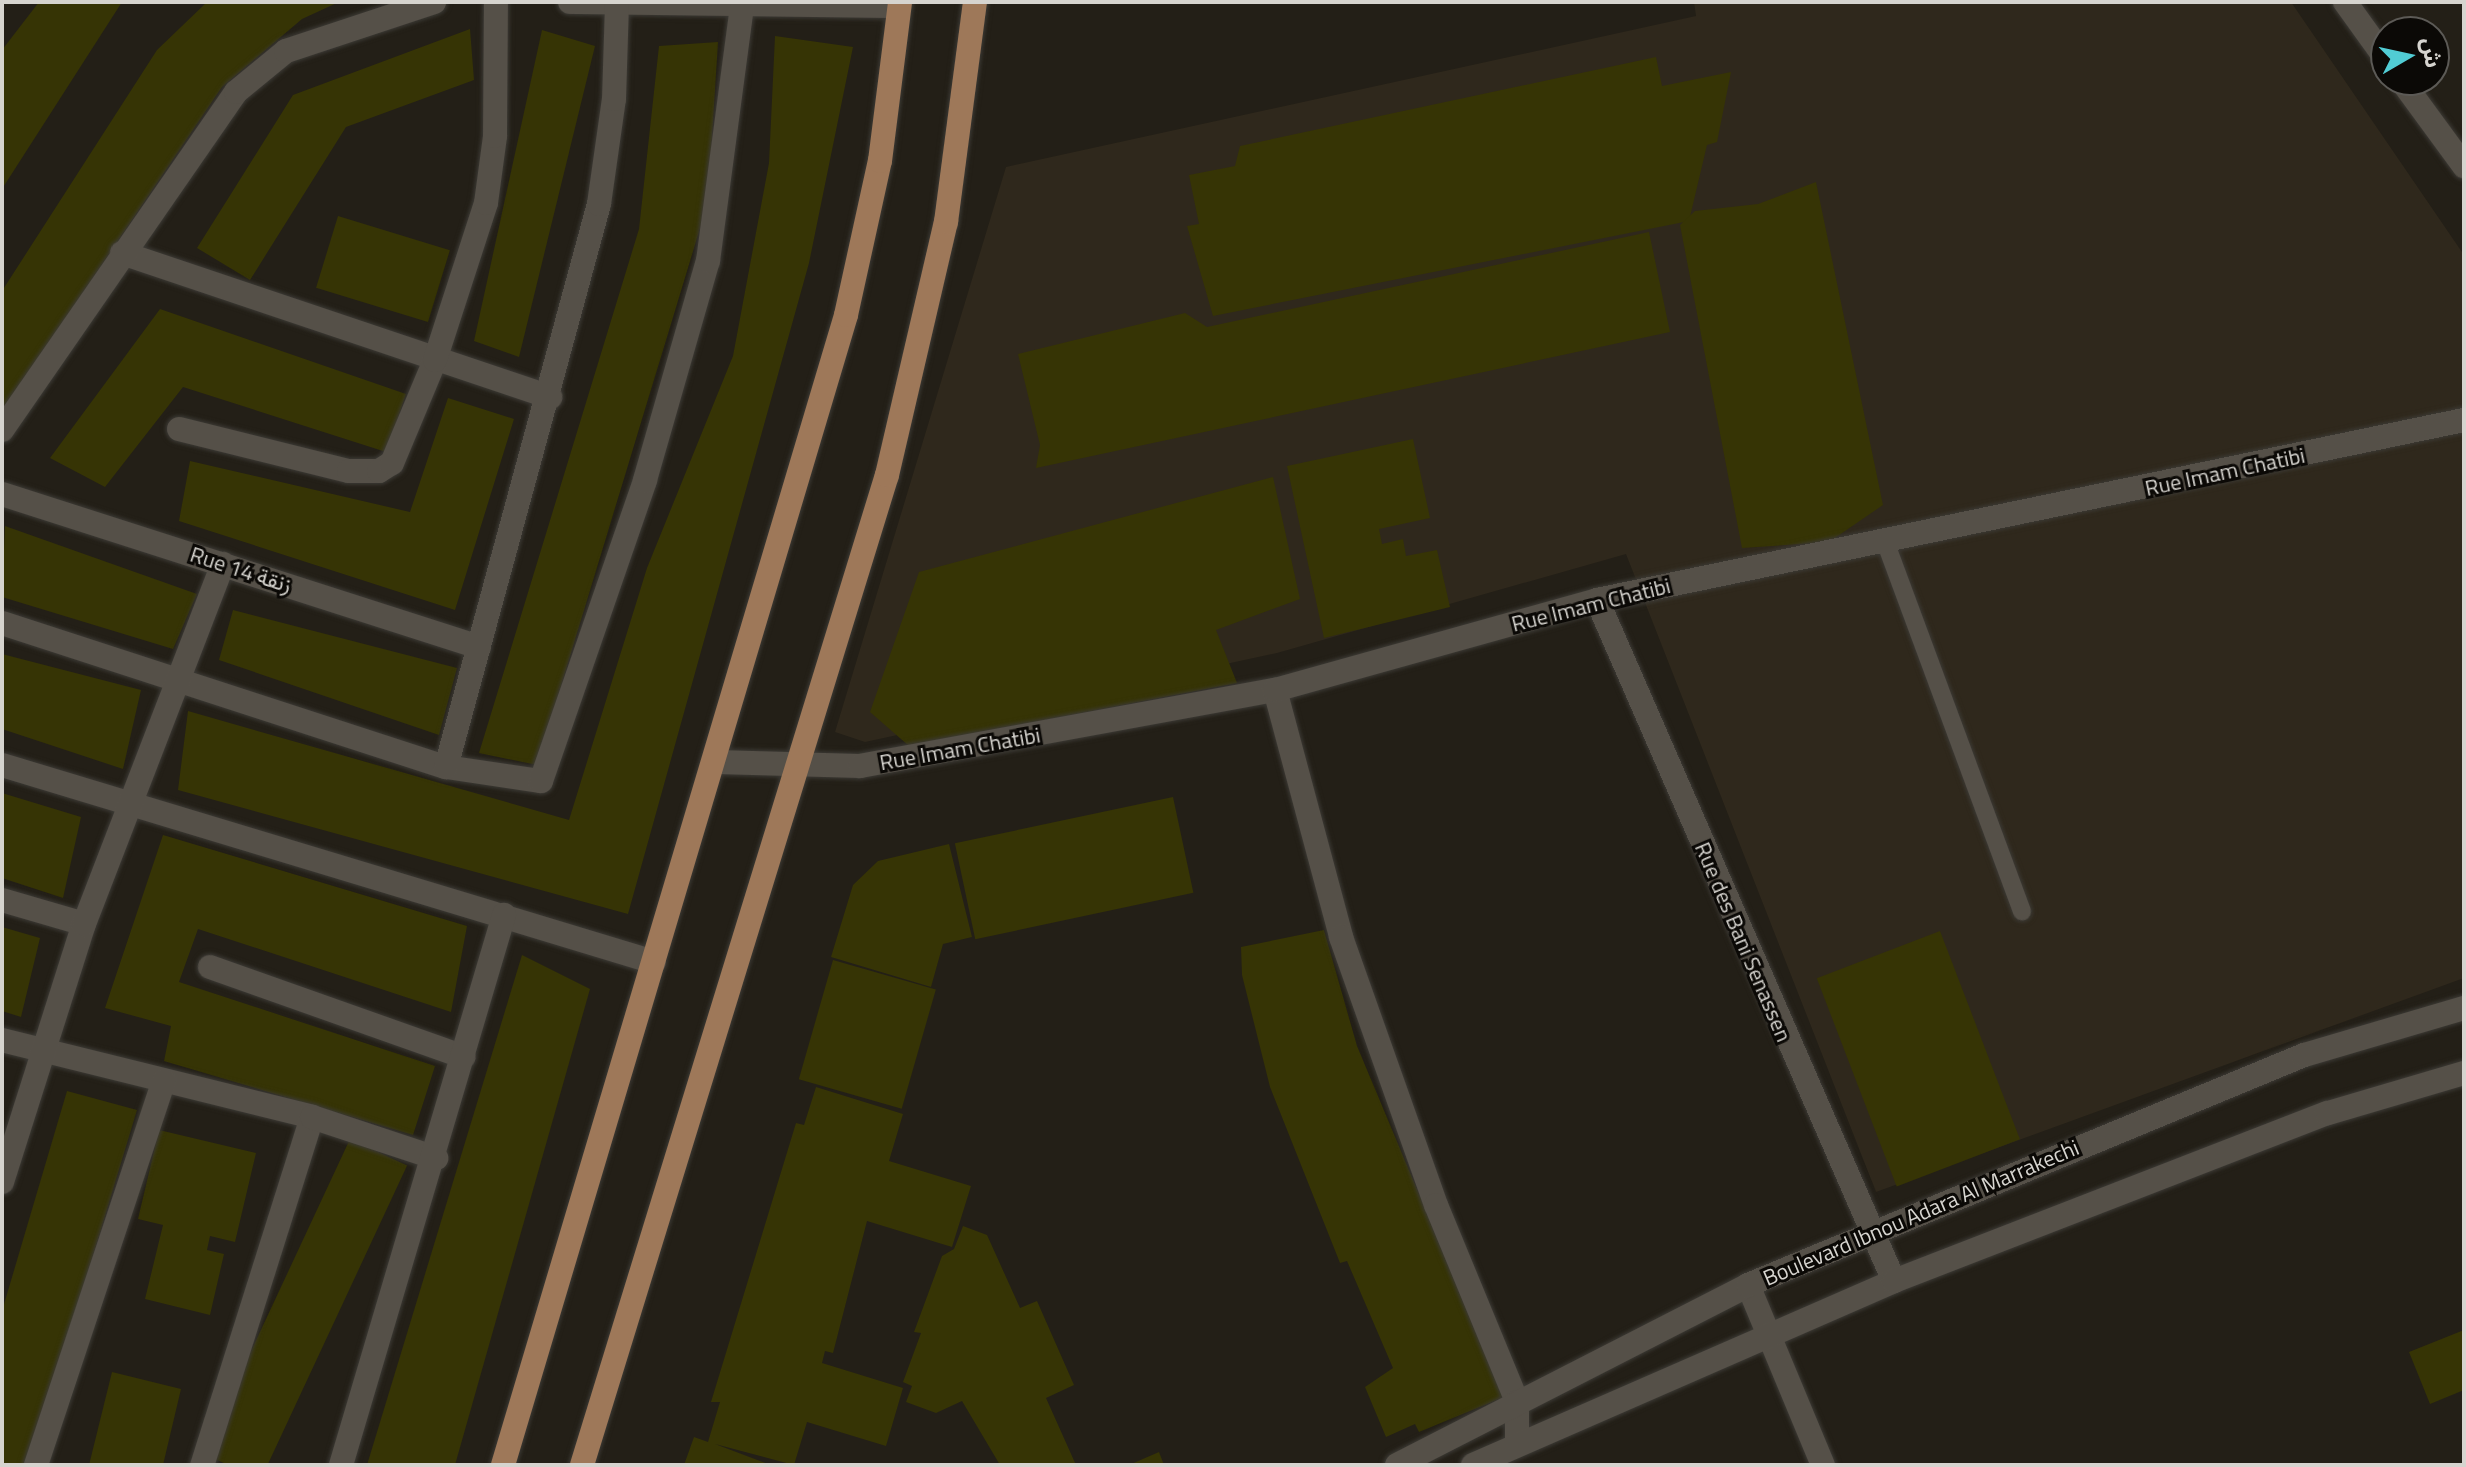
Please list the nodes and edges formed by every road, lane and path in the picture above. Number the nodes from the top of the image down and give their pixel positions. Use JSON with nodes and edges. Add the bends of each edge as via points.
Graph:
{"nodes":[{"id":1,"x":434,"y":2,"type":"edge"},
{"id":2,"x":496,"y":2,"type":"edge"},
{"id":3,"x":570,"y":2,"type":"edge"},
{"id":4,"x":975,"y":2,"type":"edge"},
{"id":5,"x":2345,"y":2,"type":"edge"},
{"id":6,"x":900,"y":4,"type":"edge"},
{"id":7,"x":618,"y":5,"type":"edge"},
{"id":8,"x":742,"y":7,"type":"junction"},
{"id":9,"x":2370,"y":37,"type":"edge"},
{"id":10,"x":2413,"y":96,"type":"edge"},
{"id":11,"x":2464,"y":166,"type":"edge"},
{"id":12,"x":122,"y":253,"type":"junction"},
{"id":13,"x":435,"y":360,"type":"junction"},
{"id":14,"x":550,"y":397,"type":"junction"},
{"id":15,"x":2464,"y":420,"type":"edge"},
{"id":16,"x":179,"y":429,"type":"dead end"},
{"id":17,"x":2,"y":430,"type":"edge"},
{"id":18,"x":2,"y":494,"type":"edge"},
{"id":19,"x":1885,"y":541,"type":"junction"},
{"id":20,"x":223,"y":564,"type":"junction"},
{"id":21,"x":1597,"y":600,"type":"junction"},
{"id":22,"x":2,"y":623,"type":"edge"},
{"id":23,"x":479,"y":647,"type":"junction"},
{"id":24,"x":173,"y":681,"type":"junction"},
{"id":25,"x":1275,"y":690,"type":"junction"},
{"id":26,"x":717,"y":762,"type":"junction"},
{"id":27,"x":2,"y":765,"type":"edge"},
{"id":28,"x":799,"y":766,"type":"junction"},
{"id":29,"x":446,"y":767,"type":"junction"},
{"id":30,"x":129,"y":808,"type":"junction"},
{"id":31,"x":2,"y":900,"type":"edge"},
{"id":32,"x":2022,"y":912,"type":"dead end"},
{"id":33,"x":504,"y":915,"type":"junction"},
{"id":34,"x":84,"y":924,"type":"junction"},
{"id":35,"x":654,"y":962,"type":"junction"},
{"id":36,"x":210,"y":967,"type":"dead end"},
{"id":37,"x":2464,"y":1008,"type":"edge"},
{"id":38,"x":2,"y":1040,"type":"edge"},
{"id":39,"x":42,"y":1050,"type":"junction"},
{"id":40,"x":464,"y":1057,"type":"junction"},
{"id":41,"x":2464,"y":1073,"type":"edge"},
{"id":42,"x":164,"y":1081,"type":"junction"},
{"id":43,"x":312,"y":1117,"type":"junction"},
{"id":44,"x":436,"y":1158,"type":"junction"},
{"id":45,"x":2,"y":1182,"type":"edge"},
{"id":46,"x":1872,"y":1232,"type":"junction"},
{"id":47,"x":1894,"y":1281,"type":"junction"},
{"id":48,"x":1748,"y":1285,"type":"junction"},
{"id":49,"x":1768,"y":1335,"type":"junction"},
{"id":50,"x":1517,"y":1402,"type":"junction"},
{"id":51,"x":1517,"y":1445,"type":"junction"},
{"id":52,"x":36,"y":1465,"type":"edge"},
{"id":53,"x":202,"y":1465,"type":"edge"},
{"id":54,"x":341,"y":1465,"type":"edge"},
{"id":55,"x":503,"y":1465,"type":"edge"},
{"id":56,"x":582,"y":1465,"type":"edge"},
{"id":57,"x":1397,"y":1465,"type":"edge"},
{"id":58,"x":1473,"y":1465,"type":"edge"},
{"id":59,"x":1823,"y":1465,"type":"edge"}],
"edges":[{"from":1,"to":12,"type":"street","via":[[344,26],[276,59],[236,92]]},
{"from":2,"to":13,"type":"street","via":[[495,136],[486,203]]},
{"from":3,"to":7,"type":"street"},
{"from":4,"to":28,"type":"main road","via":[[946,222],[887,475]]},
{"from":5,"to":9,"type":"street"},
{"from":6,"to":8,"type":"street"},
{"from":6,"to":26,"type":"main road","via":[[880,161],[846,315]]},
{"from":7,"to":8,"type":"street"},
{"from":7,"to":14,"type":"street","via":[[599,204]]},
{"from":8,"to":29,"type":"street","via":[[708,261],[645,480],[544,777],[513,783]]},
{"from":10,"to":11,"type":"street"},
{"from":12,"to":13,"type":"street"},
{"from":12,"to":17,"type":"street"},
{"from":13,"to":14,"type":"street"},
{"from":13,"to":16,"type":"street","via":[[392,463],[379,471],[349,471]]},
{"from":14,"to":23,"type":"street"},
{"from":15,"to":19,"type":"street","name":"Rue Imam Chatibi"},
{"from":18,"to":20,"type":"street","name":"Rue 14 زنقة"},
{"from":19,"to":21,"type":"street","name":"Rue Imam Chatibi"},
{"from":19,"to":32,"type":"lane"},
{"from":20,"to":23,"type":"street","name":"Rue 14 زنقة"},
{"from":20,"to":24,"type":"street"},
{"from":21,"to":25,"type":"street","name":"Rue Imam Chatibi"},
{"from":21,"to":46,"type":"street","name":"Rue des Bani Senassen"},
{"from":22,"to":24,"type":"street"},
{"from":23,"to":29,"type":"street"},
{"from":24,"to":29,"type":"street"},
{"from":24,"to":30,"type":"street"},
{"from":25,"to":28,"type":"street","name":"Rue Imam Chatibi","via":[[957,752]]},
{"from":25,"to":50,"type":"street","via":[[1341,937],[1436,1205]]},
{"from":26,"to":28,"type":"street","name":"Rue Imam Chatibi"},
{"from":26,"to":35,"type":"main road"},
{"from":27,"to":30,"type":"street"},
{"from":28,"to":56,"type":"main road"},
{"from":30,"to":33,"type":"street"},
{"from":30,"to":34,"type":"street"},
{"from":31,"to":34,"type":"street"},
{"from":33,"to":35,"type":"street"},
{"from":33,"to":40,"type":"street"},
{"from":34,"to":39,"type":"street"},
{"from":35,"to":55,"type":"main road"},
{"from":36,"to":40,"type":"street"},
{"from":37,"to":46,"type":"street","name":"Boulevard Ibnou Adara Al Marrakechi","via":[[2304,1055]]},
{"from":38,"to":39,"type":"street"},
{"from":39,"to":42,"type":"street"},
{"from":39,"to":45,"type":"street"},
{"from":40,"to":44,"type":"street"},
{"from":41,"to":47,"type":"street","via":[[2328,1113]]},
{"from":42,"to":43,"type":"street"},
{"from":42,"to":52,"type":"street"},
{"from":43,"to":44,"type":"street"},
{"from":43,"to":53,"type":"street"},
{"from":44,"to":54,"type":"street"},
{"from":46,"to":47,"type":"street","name":"Rue des Bani Senassen"},
{"from":46,"to":48,"type":"street","name":"Boulevard Ibnou Adara Al Marrakechi"},
{"from":47,"to":49,"type":"street"},
{"from":48,"to":49,"type":"street"},
{"from":48,"to":50,"type":"street","name":"Boulevard Ibnou Adara Al Marrakechi"},
{"from":49,"to":51,"type":"street"},
{"from":49,"to":59,"type":"street"},
{"from":50,"to":51,"type":"street"},
{"from":50,"to":57,"type":"street","name":"Boulevard Ibnou Adara Al Marrakechi"},
{"from":51,"to":58,"type":"street"}]}
